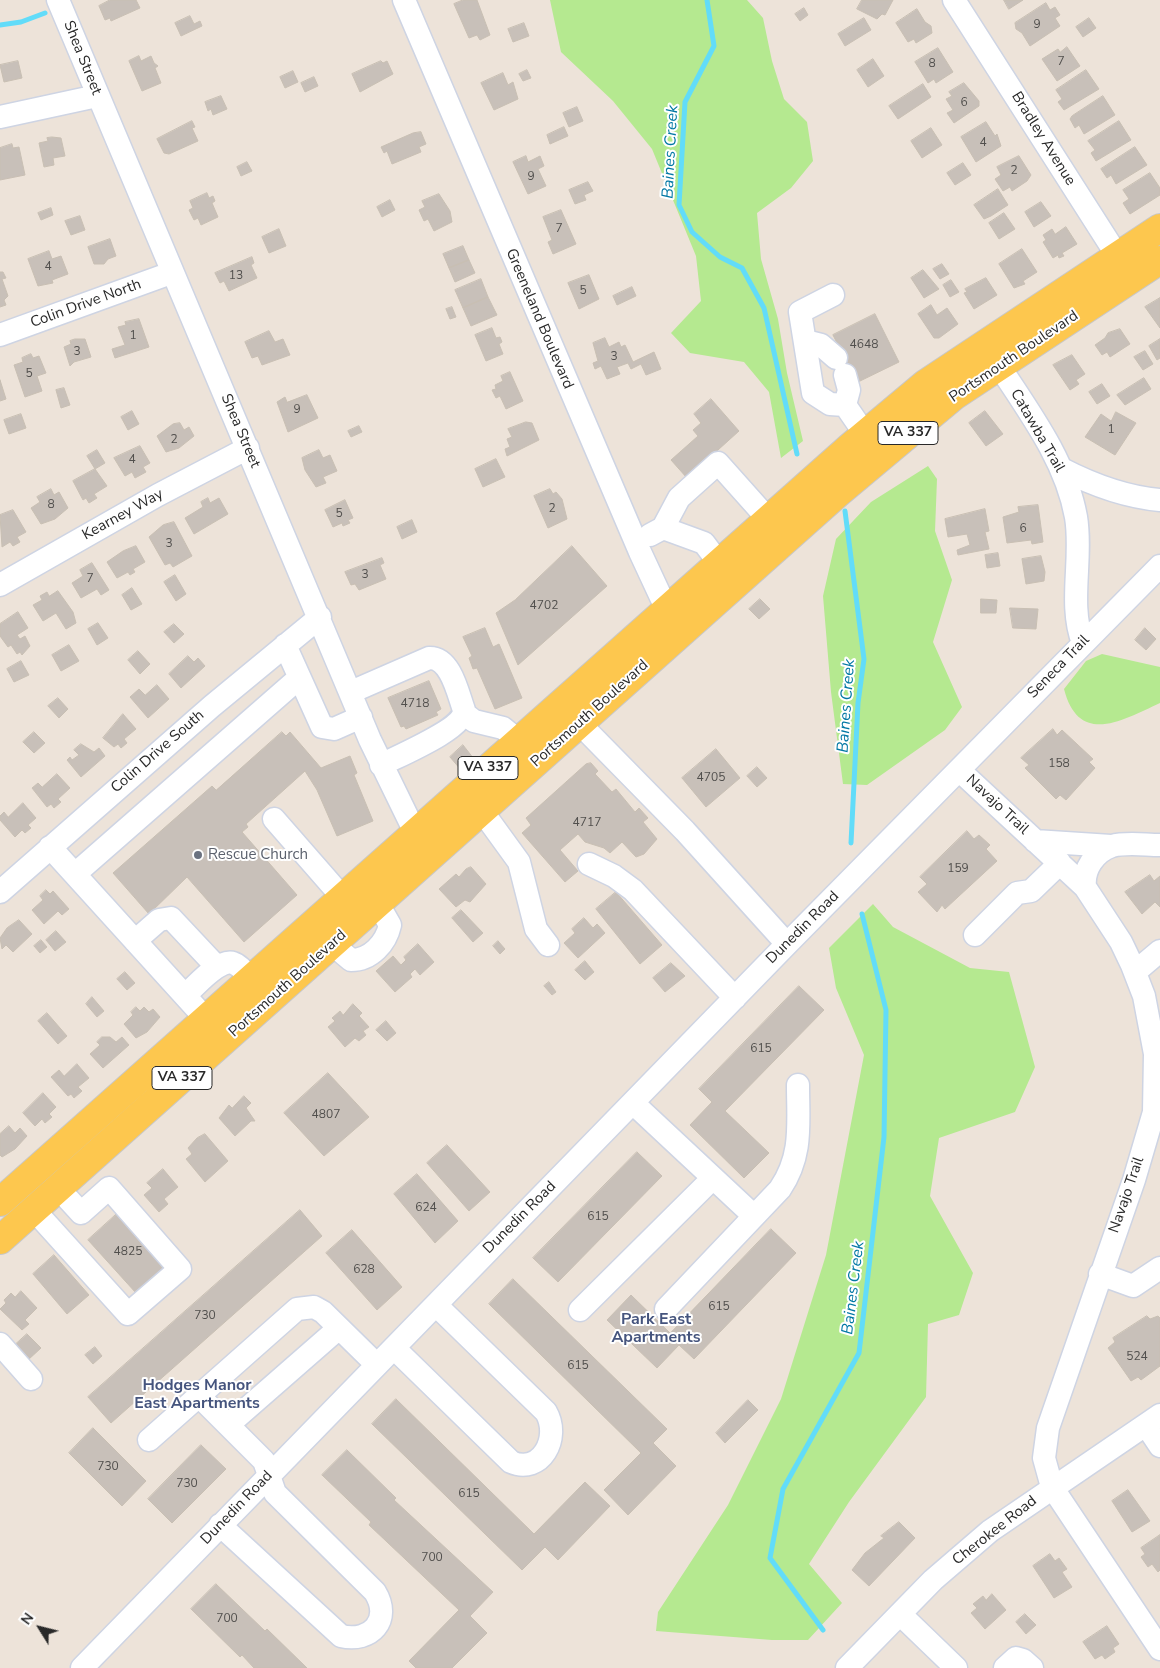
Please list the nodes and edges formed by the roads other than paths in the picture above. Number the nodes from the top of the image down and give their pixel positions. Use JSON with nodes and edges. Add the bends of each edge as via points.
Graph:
{"nodes":[{"id":1,"x":58,"y":0,"type":"edge"},
{"id":2,"x":404,"y":0,"type":"edge"},
{"id":3,"x":954,"y":0,"type":"edge"},
{"id":4,"x":97,"y":96,"type":"junction"},
{"id":5,"x":0,"y":117,"type":"edge"},
{"id":6,"x":1160,"y":228,"type":"edge"},
{"id":7,"x":1116,"y":256,"type":"junction"},
{"id":8,"x":1160,"y":260,"type":"edge"},
{"id":9,"x":171,"y":273,"type":"junction"},
{"id":10,"x":1132,"y":278,"type":"junction"},
{"id":11,"x":833,"y":295,"type":"dead end"},
{"id":12,"x":0,"y":335,"type":"edge"},
{"id":13,"x":805,"y":341,"type":"junction"},
{"id":14,"x":984,"y":344,"type":"junction"},
{"id":15,"x":999,"y":367,"type":"junction"},
{"id":16,"x":845,"y":405,"type":"junction"},
{"id":17,"x":865,"y":434,"type":"junction"},
{"id":18,"x":248,"y":448,"type":"junction"},
{"id":19,"x":1062,"y":470,"type":"junction"},
{"id":20,"x":1160,"y":500,"type":"edge"},
{"id":21,"x":768,"y":520,"type":"junction"},
{"id":22,"x":663,"y":528,"type":"junction"},
{"id":23,"x":636,"y":543,"type":"junction"},
{"id":24,"x":719,"y":563,"type":"junction"},
{"id":25,"x":1160,"y":566,"type":"edge"},
{"id":26,"x":0,"y":585,"type":"edge"},
{"id":27,"x":667,"y":610,"type":"junction"},
{"id":28,"x":320,"y":617,"type":"junction"},
{"id":29,"x":679,"y":636,"type":"junction"},
{"id":30,"x":1083,"y":643,"type":"junction"},
{"id":31,"x":285,"y":645,"type":"junction"},
{"id":32,"x":299,"y":678,"type":"junction"},
{"id":33,"x":351,"y":692,"type":"junction"},
{"id":34,"x":464,"y":714,"type":"junction"},
{"id":35,"x":361,"y":718,"type":"junction"},
{"id":36,"x":580,"y":724,"type":"junction"},
{"id":37,"x":519,"y":741,"type":"junction"},
{"id":38,"x":382,"y":764,"type":"junction"},
{"id":39,"x":959,"y":770,"type":"junction"},
{"id":40,"x":482,"y":811,"type":"junction"},
{"id":41,"x":274,"y":819,"type":"dead end"},
{"id":42,"x":417,"y":832,"type":"junction"},
{"id":43,"x":1035,"y":841,"type":"junction"},
{"id":44,"x":1160,"y":845,"type":"edge"},
{"id":45,"x":1112,"y":846,"type":"junction"},
{"id":46,"x":50,"y":847,"type":"junction"},
{"id":47,"x":436,"y":854,"type":"junction"},
{"id":48,"x":589,"y":864,"type":"dead end"},
{"id":49,"x":1060,"y":864,"type":"junction"},
{"id":50,"x":75,"y":874,"type":"junction"},
{"id":51,"x":1085,"y":887,"type":"junction"},
{"id":52,"x":0,"y":892,"type":"edge"},
{"id":53,"x":343,"y":898,"type":"junction"},
{"id":54,"x":975,"y":935,"type":"dead end"},
{"id":55,"x":136,"y":941,"type":"junction"},
{"id":56,"x":787,"y":944,"type":"junction"},
{"id":57,"x":548,"y":945,"type":"dead end"},
{"id":58,"x":1160,"y":951,"type":"edge"},
{"id":59,"x":217,"y":967,"type":"junction"},
{"id":60,"x":1135,"y":972,"type":"junction"},
{"id":61,"x":251,"y":979,"type":"junction"},
{"id":62,"x":185,"y":996,"type":"junction"},
{"id":63,"x":735,"y":998,"type":"junction"},
{"id":64,"x":206,"y":1019,"type":"junction"},
{"id":65,"x":798,"y":1085,"type":"dead end"},
{"id":66,"x":634,"y":1104,"type":"junction"},
{"id":67,"x":713,"y":1178,"type":"junction"},
{"id":68,"x":58,"y":1188,"type":"junction"},
{"id":69,"x":0,"y":1202,"type":"edge"},
{"id":70,"x":34,"y":1210,"type":"junction"},
{"id":71,"x":754,"y":1216,"type":"junction"},
{"id":72,"x":0,"y":1240,"type":"edge"},
{"id":73,"x":1160,"y":1268,"type":"edge"},
{"id":74,"x":1100,"y":1274,"type":"junction"},
{"id":75,"x":436,"y":1304,"type":"junction"},
{"id":76,"x":666,"y":1309,"type":"dead end"},
{"id":77,"x":580,"y":1310,"type":"dead end"},
{"id":78,"x":339,"y":1328,"type":"junction"},
{"id":79,"x":0,"y":1344,"type":"edge"},
{"id":80,"x":394,"y":1348,"type":"junction"},
{"id":81,"x":377,"y":1365,"type":"junction"},
{"id":82,"x":31,"y":1379,"type":"dead end"},
{"id":83,"x":199,"y":1396,"type":"junction"},
{"id":84,"x":1153,"y":1420,"type":"edge"},
{"id":85,"x":228,"y":1426,"type":"junction"},
{"id":86,"x":149,"y":1440,"type":"dead end"},
{"id":87,"x":1160,"y":1446,"type":"edge"},
{"id":88,"x":268,"y":1476,"type":"junction"},
{"id":89,"x":1052,"y":1487,"type":"junction"},
{"id":90,"x":220,"y":1525,"type":"junction"},
{"id":91,"x":900,"y":1614,"type":"junction"},
{"id":92,"x":1160,"y":1649,"type":"edge"},
{"id":93,"x":82,"y":1668,"type":"edge"},
{"id":94,"x":848,"y":1668,"type":"edge"},
{"id":95,"x":956,"y":1668,"type":"edge"},
{"id":96,"x":1005,"y":1668,"type":"edge"},
{"id":97,"x":1032,"y":1668,"type":"edge"}],
"edges":[{"from":1,"to":4,"type":"street","name":"Shea Street"},
{"from":2,"to":23,"type":"street","name":"Greeneland Boulevard"},
{"from":3,"to":7,"type":"street","name":"Bradley Avenue"},
{"from":4,"to":5,"type":"street"},
{"from":4,"to":9,"type":"street","name":"Shea Street"},
{"from":6,"to":7,"type":"main road","name":"Portsmouth Boulevard","number":"VA 337"},
{"from":7,"to":10,"type":"street","name":"Bradley Avenue"},
{"from":7,"to":14,"type":"main road","name":"Portsmouth Boulevard","number":"VA 337"},
{"from":8,"to":10,"type":"main road","name":"Portsmouth Boulevard","number":"VA 337"},
{"from":9,"to":12,"type":"street","name":"Colin Drive North"},
{"from":9,"to":18,"type":"street","name":"Shea Street"},
{"from":10,"to":15,"type":"main road","name":"Portsmouth Boulevard","number":"VA 337"},
{"from":11,"to":13,"type":"street","via":[[800,312]]},
{"from":13,"to":16,"type":"street","via":[[821,345],[840,367],[849,390]]},
{"from":13,"to":16,"type":"street","via":[[813,393],[830,404]]},
{"from":14,"to":15,"type":"street","name":"Catawba Trail"},
{"from":14,"to":17,"type":"main road","name":"Portsmouth Boulevard","number":"VA 337","via":[[925,384]]},
{"from":15,"to":19,"type":"street","name":"Catawba Trail"},
{"from":15,"to":29,"type":"main road","name":"Portsmouth Boulevard","number":"VA 337","via":[[919,424]]},
{"from":16,"to":17,"type":"street"},
{"from":17,"to":21,"type":"main road","name":"Portsmouth Boulevard","number":"VA 337"},
{"from":18,"to":26,"type":"street","name":"Kearney Way"},
{"from":18,"to":28,"type":"street","name":"Shea Street"},
{"from":19,"to":20,"type":"street","via":[[1120,493]]},
{"from":19,"to":30,"type":"street","name":"Catawba Trail","via":[[1076,519],[1077,617]]},
{"from":21,"to":22,"type":"street","via":[[718,463],[679,498]]},
{"from":21,"to":24,"type":"main road","name":"Portsmouth Boulevard","number":"VA 337"},
{"from":22,"to":23,"type":"street"},
{"from":22,"to":24,"type":"street","via":[[704,543]]},
{"from":23,"to":27,"type":"street","name":"Greeneland Boulevard"},
{"from":24,"to":27,"type":"main road","name":"Portsmouth Boulevard","number":"VA 337"},
{"from":25,"to":30,"type":"street","name":"Seneca Trail"},
{"from":27,"to":29,"type":"street","name":"Greeneland Boulevard"},
{"from":27,"to":37,"type":"main road","name":"Portsmouth Boulevard","number":"VA 337"},
{"from":28,"to":31,"type":"street","name":"Colin Drive South"},
{"from":28,"to":33,"type":"street","name":"Shea Street"},
{"from":29,"to":36,"type":"main road","name":"Portsmouth Boulevard","number":"VA 337"},
{"from":30,"to":39,"type":"street","name":"Seneca Trail"},
{"from":31,"to":32,"type":"street"},
{"from":31,"to":46,"type":"street","name":"Colin Drive South"},
{"from":32,"to":35,"type":"street","via":[[322,727],[334,729]]},
{"from":32,"to":50,"type":"street"},
{"from":33,"to":34,"type":"street","via":[[435,658],[447,667]]},
{"from":33,"to":35,"type":"street","name":"Shea Street"},
{"from":34,"to":37,"type":"street","via":[[474,721],[503,728]]},
{"from":34,"to":38,"type":"street","via":[[449,729]]},
{"from":35,"to":38,"type":"street","name":"Shea Street"},
{"from":36,"to":40,"type":"main road","name":"Portsmouth Boulevard","number":"VA 337"},
{"from":36,"to":56,"type":"street","via":[[685,831]]},
{"from":37,"to":42,"type":"main road","name":"Portsmouth Boulevard","number":"VA 337"},
{"from":38,"to":42,"type":"street","name":"Shea Street"},
{"from":39,"to":43,"type":"street","name":"Navajo Trail"},
{"from":39,"to":56,"type":"street","name":"Dunedin Road"},
{"from":40,"to":47,"type":"main road","name":"Portsmouth Boulevard","number":"VA 337"},
{"from":40,"to":57,"type":"street","via":[[519,862],[536,929]]},
{"from":41,"to":53,"type":"street"},
{"from":42,"to":47,"type":"street","name":"Shea Street"},
{"from":42,"to":53,"type":"main road","name":"Portsmouth Boulevard","number":"VA 337"},
{"from":43,"to":45,"type":"street"},
{"from":43,"to":49,"type":"street","name":"Navajo Trail"},
{"from":44,"to":45,"type":"street"},
{"from":45,"to":51,"type":"street","via":[[1087,868]]},
{"from":46,"to":50,"type":"street"},
{"from":46,"to":52,"type":"street","name":"Colin Drive South"},
{"from":47,"to":68,"type":"main road","name":"Portsmouth Boulevard","number":"VA 337"},
{"from":48,"to":63,"type":"street","via":[[633,890]]},
{"from":49,"to":51,"type":"street","name":"Navajo Trail"},
{"from":49,"to":54,"type":"street","via":[[1031,891],[1017,893]]},
{"from":50,"to":55,"type":"street"},
{"from":51,"to":60,"type":"street","name":"Navajo Trail"},
{"from":53,"to":61,"type":"main road","name":"Portsmouth Boulevard","number":"VA 337"},
{"from":55,"to":59,"type":"street","via":[[159,920],[171,918]]},
{"from":55,"to":62,"type":"street"},
{"from":56,"to":63,"type":"street","name":"Dunedin Road"},
{"from":58,"to":60,"type":"street"},
{"from":59,"to":61,"type":"street","via":[[233,962]]},
{"from":59,"to":62,"type":"street"},
{"from":60,"to":74,"type":"street","name":"Navajo Trail","via":[[1150,1022],[1155,1054],[1154,1112],[1134,1180]]},
{"from":61,"to":64,"type":"main road","name":"Portsmouth Boulevard","number":"VA 337"},
{"from":62,"to":64,"type":"street"},
{"from":63,"to":66,"type":"street","name":"Dunedin Road"},
{"from":64,"to":69,"type":"main road","name":"Portsmouth Boulevard","number":"VA 337"},
{"from":65,"to":71,"type":"street","via":[[795,1162],[780,1189]]},
{"from":66,"to":67,"type":"street"},
{"from":66,"to":75,"type":"street","name":"Dunedin Road"},
{"from":67,"to":71,"type":"street"},
{"from":67,"to":77,"type":"street"},
{"from":68,"to":70,"type":"main road","name":"Portsmouth Boulevard","number":"VA 337"},
{"from":68,"to":70,"type":"street","via":[[81,1213],[109,1188],[180,1269],[128,1314]]},
{"from":70,"to":72,"type":"main road","name":"Portsmouth Boulevard","number":"VA 337"},
{"from":71,"to":76,"type":"street"},
{"from":73,"to":74,"type":"street","via":[[1133,1286]]},
{"from":74,"to":89,"type":"street","name":"Navajo Trail","via":[[1045,1441],[1044,1458]]},
{"from":75,"to":80,"type":"street","name":"Dunedin Road"},
{"from":75,"to":80,"type":"street","via":[[546,1412],[553,1430],[546,1451],[526,1465],[511,1462]]},
{"from":78,"to":81,"type":"street"},
{"from":78,"to":83,"type":"street","via":[[314,1307],[297,1309]]},
{"from":78,"to":85,"type":"street"},
{"from":79,"to":82,"type":"street"},
{"from":80,"to":81,"type":"street","name":"Dunedin Road"},
{"from":81,"to":88,"type":"street","name":"Dunedin Road"},
{"from":83,"to":85,"type":"street"},
{"from":83,"to":86,"type":"street"},
{"from":84,"to":87,"type":"street"},
{"from":84,"to":89,"type":"street","name":"Cherokee Road"},
{"from":85,"to":88,"type":"street","via":[[264,1461]]},
{"from":88,"to":90,"type":"street","name":"Dunedin Road"},
{"from":88,"to":90,"type":"street","via":[[275,1493],[375,1592],[382,1609],[376,1627],[363,1636],[341,1636]]},
{"from":89,"to":91,"type":"street","name":"Cherokee Road","via":[[990,1531],[933,1580]]},
{"from":89,"to":92,"type":"street","name":"Navajo Trail"},
{"from":90,"to":93,"type":"street","name":"Dunedin Road"},
{"from":91,"to":94,"type":"street","name":"Cherokee Road"},
{"from":91,"to":95,"type":"street"},
{"from":96,"to":97,"type":"street","via":[[1016,1658]]}]}
